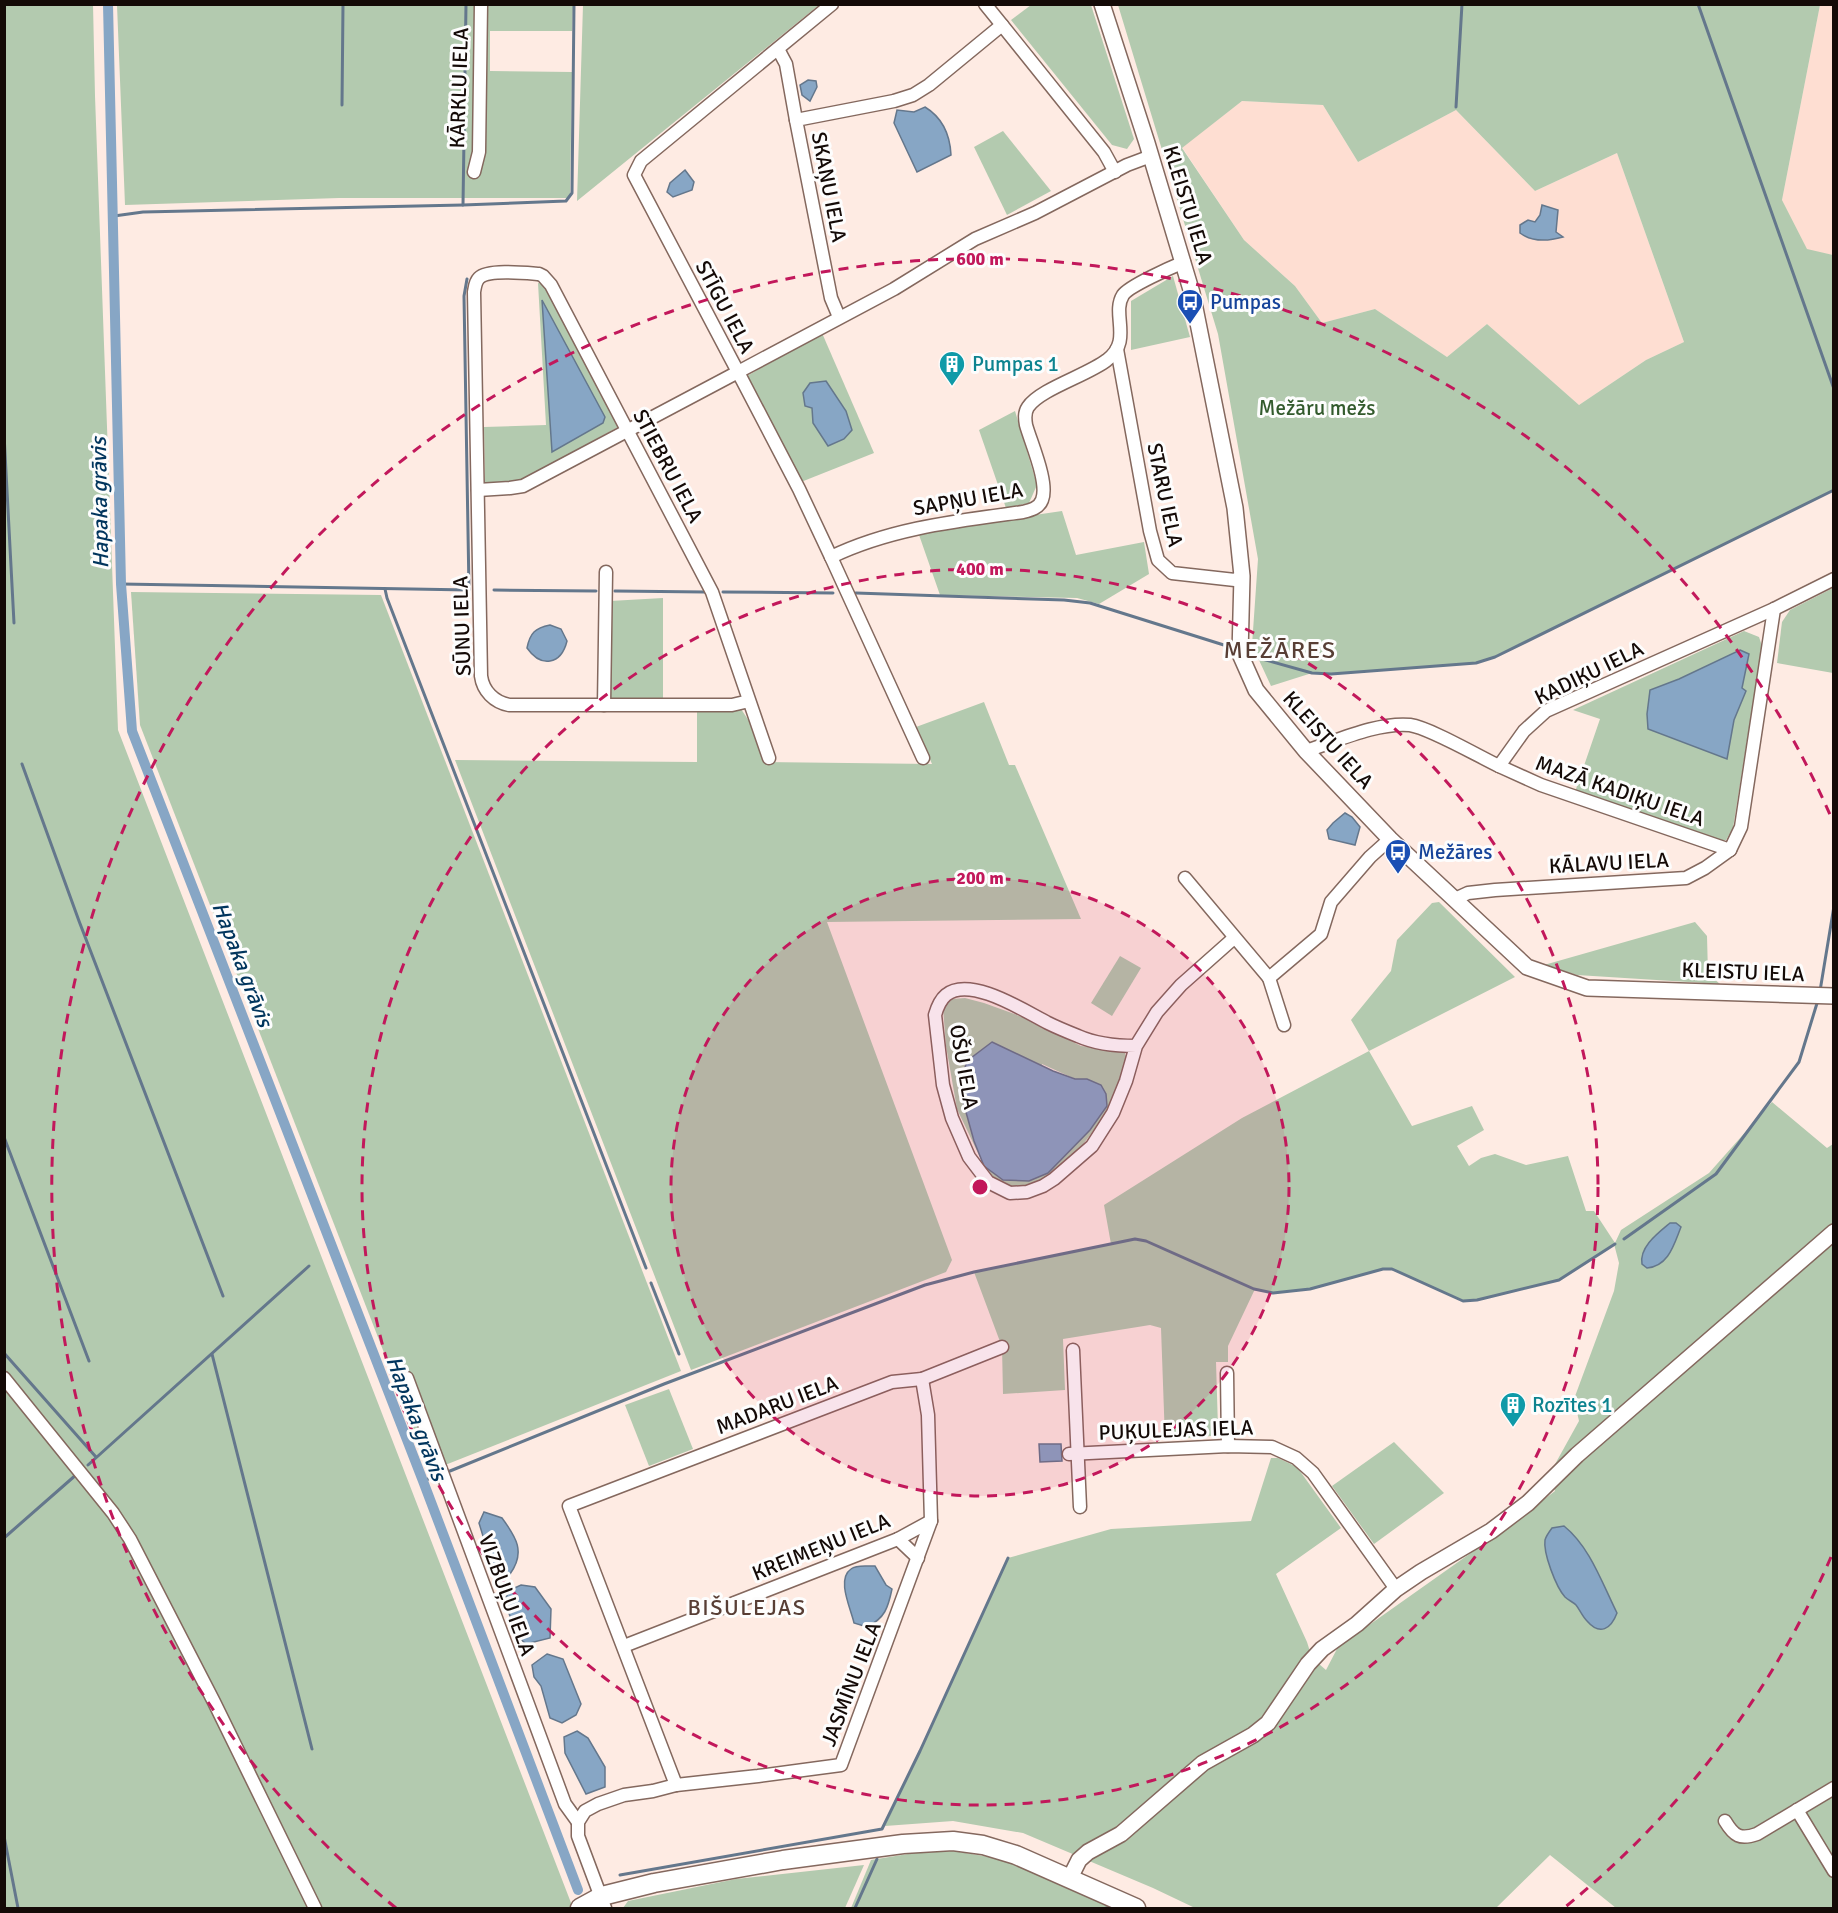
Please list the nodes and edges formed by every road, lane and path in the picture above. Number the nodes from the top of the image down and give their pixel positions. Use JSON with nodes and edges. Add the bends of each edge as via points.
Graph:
{"nodes":[{"id":1,"x":481,"y":4,"type":"edge"},
{"id":2,"x":832,"y":4,"type":"edge"},
{"id":3,"x":985,"y":4,"type":"edge"},
{"id":4,"x":1102,"y":4,"type":"edge"},
{"id":5,"x":1002,"y":25,"type":"junction"},
{"id":6,"x":778,"y":49,"type":"junction"},
{"id":7,"x":796,"y":120,"type":"junction"},
{"id":8,"x":1151,"y":156,"type":"junction"},
{"id":9,"x":474,"y":172,"type":"dead end"},
{"id":10,"x":1115,"y":172,"type":"junction"},
{"id":11,"x":1184,"y":262,"type":"junction"},
{"id":12,"x":474,"y":292,"type":"joint"},
{"id":13,"x":839,"y":317,"type":"junction"},
{"id":14,"x":1117,"y":349,"type":"junction"},
{"id":15,"x":738,"y":372,"type":"junction"},
{"id":16,"x":628,"y":430,"type":"junction"},
{"id":17,"x":477,"y":489,"type":"junction"},
{"id":18,"x":831,"y":557,"type":"junction"},
{"id":19,"x":606,"y":572,"type":"dead end"},
{"id":20,"x":1242,"y":576,"type":"junction"},
{"id":21,"x":1833,"y":579,"type":"edge"},
{"id":22,"x":1774,"y":609,"type":"junction"},
{"id":23,"x":749,"y":701,"type":"junction"},
{"id":24,"x":604,"y":705,"type":"junction"},
{"id":25,"x":1306,"y":751,"type":"junction"},
{"id":26,"x":769,"y":758,"type":"dead end"},
{"id":27,"x":923,"y":758,"type":"dead end"},
{"id":28,"x":1498,"y":766,"type":"junction"},
{"id":29,"x":1390,"y":839,"type":"junction"},
{"id":30,"x":1730,"y":850,"type":"junction"},
{"id":31,"x":1185,"y":878,"type":"dead end"},
{"id":32,"x":1455,"y":899,"type":"junction"},
{"id":33,"x":1234,"y":938,"type":"junction"},
{"id":34,"x":1269,"y":978,"type":"junction"},
{"id":35,"x":1833,"y":996,"type":"edge"},
{"id":36,"x":1284,"y":1025,"type":"dead end"},
{"id":37,"x":1136,"y":1046,"type":"junction"},
{"id":38,"x":1833,"y":1232,"type":"edge"},
{"id":39,"x":1002,"y":1347,"type":"dead end"},
{"id":40,"x":1073,"y":1350,"type":"dead end"},
{"id":41,"x":1227,"y":1373,"type":"dead end"},
{"id":42,"x":4,"y":1378,"type":"edge"},
{"id":43,"x":407,"y":1378,"type":"dead end"},
{"id":44,"x":922,"y":1379,"type":"junction"},
{"id":45,"x":1228,"y":1446,"type":"junction"},
{"id":46,"x":1074,"y":1453,"type":"junction"},
{"id":47,"x":1080,"y":1507,"type":"dead end"},
{"id":48,"x":931,"y":1521,"type":"junction"},
{"id":49,"x":898,"y":1539,"type":"junction"},
{"id":50,"x":918,"y":1558,"type":"junction"},
{"id":51,"x":1396,"y":1589,"type":"junction"},
{"id":52,"x":624,"y":1646,"type":"junction"},
{"id":53,"x":676,"y":1785,"type":"junction"},
{"id":54,"x":1833,"y":1788,"type":"edge"},
{"id":55,"x":1797,"y":1810,"type":"junction"},
{"id":56,"x":1725,"y":1821,"type":"dead end"},
{"id":57,"x":578,"y":1822,"type":"junction"},
{"id":58,"x":1833,"y":1871,"type":"edge"},
{"id":59,"x":1070,"y":1878,"type":"junction"},
{"id":60,"x":604,"y":1902,"type":"edge"},
{"id":61,"x":315,"y":1908,"type":"edge"},
{"id":62,"x":580,"y":1908,"type":"edge"},
{"id":63,"x":1136,"y":1908,"type":"edge"}],
"edges":[{"from":1,"to":9,"type":"street","name":"KĀRKLU IELA","via":[[479,152]]},
{"from":2,"to":6,"type":"street","name":"STĪGU IELA"},
{"from":3,"to":5,"type":"street"},
{"from":4,"to":8,"type":"street","name":"KLEISTU IELA"},
{"from":5,"to":7,"type":"street","name":"SKAŅU IELA","via":[[913,95]]},
{"from":5,"to":10,"type":"street","via":[[1104,152]]},
{"from":6,"to":7,"type":"street","via":[[786,64]]},
{"from":6,"to":15,"type":"street","name":"STĪGU IELA","via":[[641,161],[634,174]]},
{"from":7,"to":13,"type":"street","name":"SKAŅU IELA","via":[[831,298]]},
{"from":8,"to":10,"type":"street","name":"STĪGU IELA"},
{"from":8,"to":11,"type":"street","name":"KLEISTU IELA"},
{"from":10,"to":13,"type":"street","name":"STĪGU IELA","via":[[975,239]]},
{"from":11,"to":14,"type":"street","via":[[1123,296]]},
{"from":11,"to":20,"type":"street","name":"KLEISTU IELA","via":[[1233,496]]},
{"from":12,"to":16,"type":"street","name":"STIEBRU IELA","via":[[479,278],[489,273],[543,276]]},
{"from":12,"to":17,"type":"street","name":"SŪNU IELA"},
{"from":13,"to":15,"type":"street","name":"STĪGU IELA"},
{"from":14,"to":18,"type":"street","name":"SAPŅU IELA","via":[[1106,361],[1040,397],[1028,408],[1026,425],[1044,486],[1036,507],[907,529]]},
{"from":14,"to":20,"type":"street","name":"STARU IELA","via":[[1158,560],[1172,573],[1235,580]]},
{"from":15,"to":16,"type":"street"},
{"from":15,"to":18,"type":"street"},
{"from":16,"to":17,"type":"street","via":[[523,486]]},
{"from":16,"to":23,"type":"street","name":"STIEBRU IELA","via":[[712,591]]},
{"from":17,"to":24,"type":"street","name":"SŪNU IELA","via":[[483,686],[505,705]]},
{"from":18,"to":27,"type":"street"},
{"from":19,"to":24,"type":"street"},
{"from":20,"to":25,"type":"street","name":"KLEISTU IELA","via":[[1240,654],[1256,690]]},
{"from":21,"to":22,"type":"street","name":"KADIĶU IELA"},
{"from":22,"to":28,"type":"street","name":"KADIĶU IELA","via":[[1546,711],[1524,731]]},
{"from":22,"to":30,"type":"street","via":[[1741,827]]},
{"from":23,"to":24,"type":"street","name":"SŪNU IELA","via":[[732,705]]},
{"from":23,"to":26,"type":"street","name":"STIEBRU IELA"},
{"from":25,"to":28,"type":"street","via":[[1381,727],[1410,725]]},
{"from":25,"to":29,"type":"street","name":"KLEISTU IELA"},
{"from":28,"to":30,"type":"street","name":"MAZĀ KADIĶU IELA","via":[[1541,785]]},
{"from":29,"to":32,"type":"street","name":"KLEISTU IELA"},
{"from":29,"to":34,"type":"street","via":[[1331,902],[1321,934]]},
{"from":30,"to":32,"type":"street","name":"KĀLAVU IELA","via":[[1686,878],[1495,890]]},
{"from":31,"to":33,"type":"street"},
{"from":32,"to":35,"type":"street","name":"KLEISTU IELA","via":[[1527,967],[1587,988]]},
{"from":33,"to":34,"type":"street"},
{"from":33,"to":37,"type":"street","name":"OŠU IELA","via":[[1166,1000]]},
{"from":34,"to":36,"type":"street"},
{"from":37,"to":37,"type":"street","name":"OŠU IELA","via":[[1117,1105],[1092,1146],[1043,1186],[1027,1192],[1010,1192],[988,1182],[969,1157],[952,1119],[943,1085],[935,1015],[946,995],[964,989],[996,996],[1085,1039]]},
{"from":38,"to":51,"type":"street","via":[[1577,1455],[1528,1503],[1491,1531]]},
{"from":39,"to":44,"type":"street","name":"MADARU IELA"},
{"from":40,"to":46,"type":"street"},
{"from":41,"to":45,"type":"street"},
{"from":42,"to":61,"type":"street","via":[[130,1539]]},
{"from":43,"to":57,"type":"street","name":"VIZBUĻU IELA","via":[[565,1804]]},
{"from":44,"to":48,"type":"street","name":"JASMĪNU IELA","via":[[928,1415]]},
{"from":44,"to":52,"type":"street","name":"MADARU IELA","via":[[892,1382],[568,1506]]},
{"from":45,"to":46,"type":"street","name":"PUĶULEJAS IELA"},
{"from":45,"to":51,"type":"street","name":"PUĶULEJAS IELA","via":[[1272,1447],[1296,1458],[1313,1473]]},
{"from":46,"to":47,"type":"street"},
{"from":48,"to":49,"type":"street","name":"KREIMEŅU IELA"},
{"from":48,"to":50,"type":"street","name":"JASMĪNU IELA"},
{"from":49,"to":50,"type":"street"},
{"from":49,"to":52,"type":"street","name":"KREIMEŅU IELA"},
{"from":50,"to":53,"type":"street","name":"JASMĪNU IELA","via":[[841,1765]]},
{"from":51,"to":59,"type":"street","via":[[1322,1649],[1268,1723],[1203,1763],[1120,1834],[1088,1852]]},
{"from":52,"to":53,"type":"street"},
{"from":53,"to":57,"type":"street","name":"JASMĪNU IELA","via":[[598,1804],[585,1811]]},
{"from":54,"to":55,"type":"street"},
{"from":55,"to":56,"type":"street","via":[[1748,1837],[1731,1831]]},
{"from":55,"to":58,"type":"street"},
{"from":57,"to":60,"type":"street","via":[[578,1836]]},
{"from":59,"to":60,"type":"main road","via":[[1017,1855],[953,1841],[783,1860],[654,1883]]},
{"from":59,"to":63,"type":"main road"},
{"from":60,"to":62,"type":"main road"}]}
